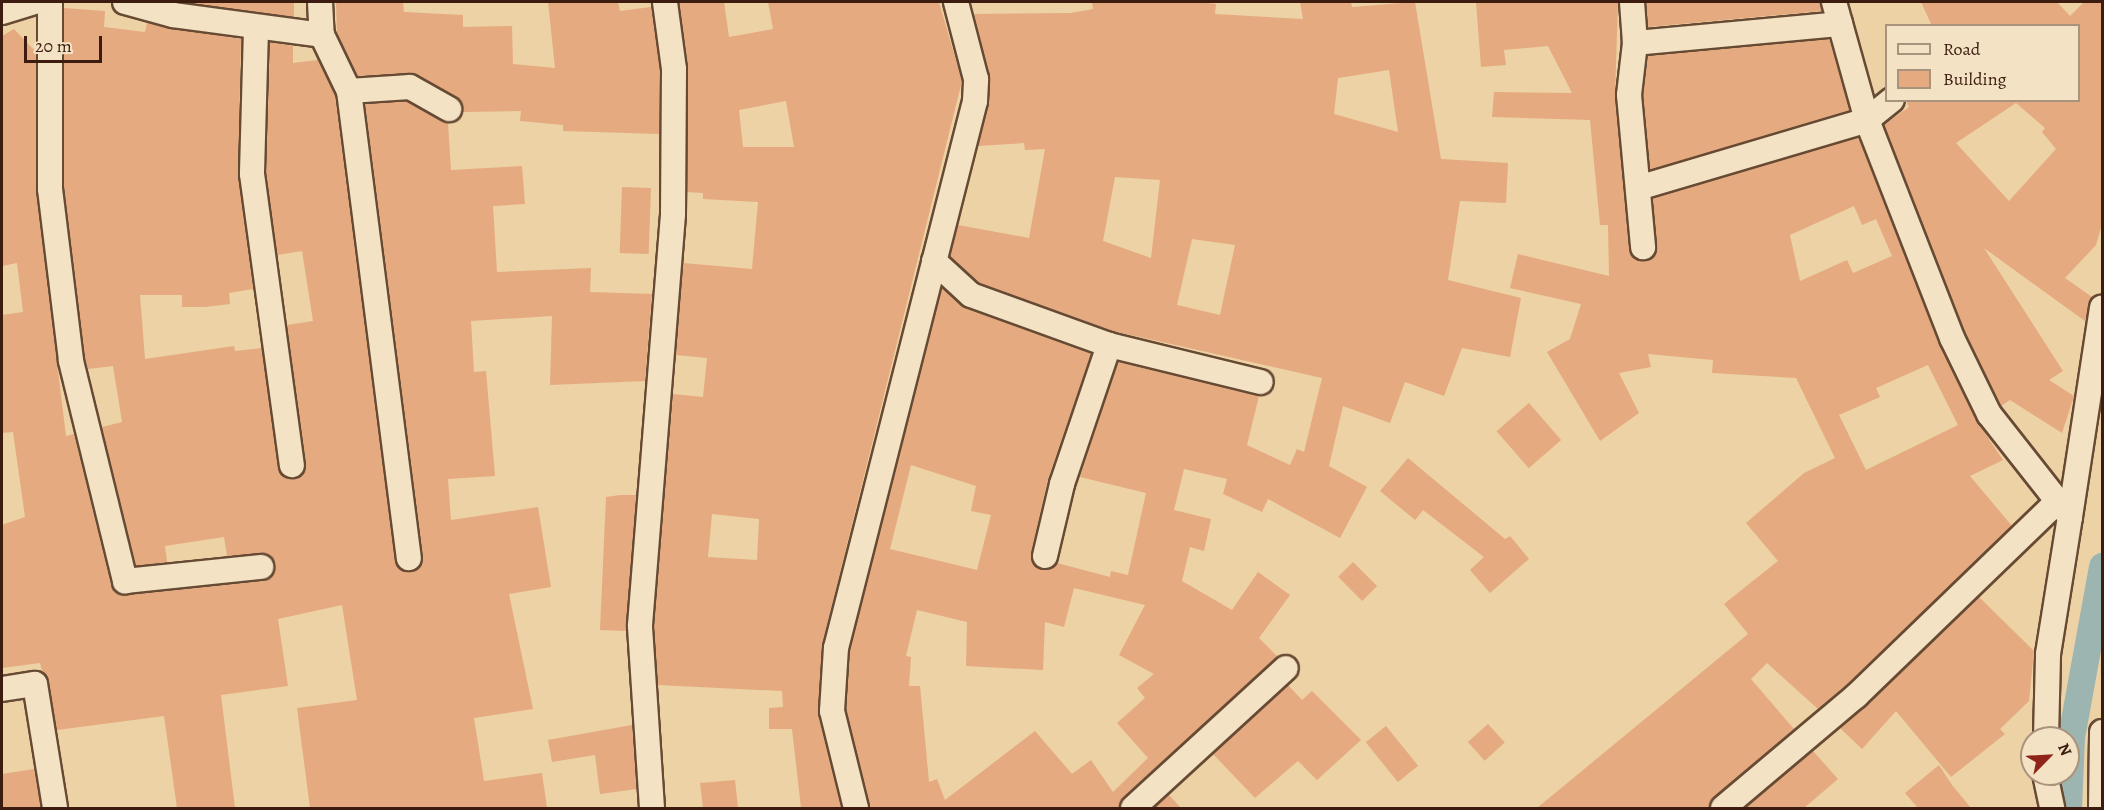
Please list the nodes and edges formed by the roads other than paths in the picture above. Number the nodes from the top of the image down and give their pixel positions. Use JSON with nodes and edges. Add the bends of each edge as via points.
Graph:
{"nodes":[{"id":1,"x":35,"y":2,"type":"edge"},
{"id":2,"x":50,"y":2,"type":"edge"},
{"id":3,"x":125,"y":2,"type":"edge"},
{"id":4,"x":320,"y":2,"type":"edge"},
{"id":5,"x":665,"y":2,"type":"edge"},
{"id":6,"x":956,"y":2,"type":"edge"},
{"id":7,"x":1632,"y":2,"type":"edge"},
{"id":8,"x":2,"y":12,"type":"edge"},
{"id":9,"x":1837,"y":13,"type":"edge"},
{"id":10,"x":256,"y":29,"type":"junction"},
{"id":11,"x":322,"y":35,"type":"junction"},
{"id":12,"x":1635,"y":43,"type":"junction"},
{"id":13,"x":349,"y":91,"type":"junction"},
{"id":14,"x":1890,"y":102,"type":"edge"},
{"id":15,"x":449,"y":109,"type":"dead end"},
{"id":16,"x":1867,"y":120,"type":"junction"},
{"id":17,"x":1638,"y":188,"type":"junction"},
{"id":18,"x":1643,"y":247,"type":"dead end"},
{"id":19,"x":934,"y":261,"type":"junction"},
{"id":20,"x":2103,"y":307,"type":"edge"},
{"id":21,"x":1109,"y":345,"type":"junction"},
{"id":22,"x":1261,"y":382,"type":"dead end"},
{"id":23,"x":292,"y":465,"type":"dead end"},
{"id":24,"x":2063,"y":510,"type":"junction"},
{"id":25,"x":1045,"y":555,"type":"dead end"},
{"id":26,"x":409,"y":558,"type":"dead end"},
{"id":27,"x":261,"y":567,"type":"dead end"},
{"id":28,"x":1286,"y":668,"type":"dead end"},
{"id":29,"x":2,"y":689,"type":"edge"},
{"id":30,"x":2046,"y":726,"type":"edge"},
{"id":31,"x":2103,"y":732,"type":"edge"},
{"id":32,"x":2047,"y":786,"type":"edge"},
{"id":33,"x":55,"y":808,"type":"edge"},
{"id":34,"x":652,"y":808,"type":"edge"},
{"id":35,"x":856,"y":808,"type":"edge"},
{"id":36,"x":1133,"y":808,"type":"edge"},
{"id":37,"x":1723,"y":808,"type":"edge"},
{"id":38,"x":2052,"y":808,"type":"edge"},
{"id":39,"x":2102,"y":808,"type":"edge"}],
"edges":[{"from":1,"to":8,"type":"street"},
{"from":2,"to":27,"type":"street","via":[[50,189],[70,349],[125,581]]},
{"from":3,"to":10,"type":"street"},
{"from":4,"to":11,"type":"street"},
{"from":5,"to":34,"type":"street","via":[[674,69],[673,214],[640,625]]},
{"from":6,"to":19,"type":"street","via":[[975,101]]},
{"from":7,"to":12,"type":"street"},
{"from":9,"to":12,"type":"street"},
{"from":9,"to":16,"type":"street"},
{"from":10,"to":11,"type":"street"},
{"from":10,"to":23,"type":"street","via":[[252,174]]},
{"from":11,"to":13,"type":"street"},
{"from":12,"to":17,"type":"street","via":[[1629,94]]},
{"from":13,"to":15,"type":"street","via":[[410,87]]},
{"from":13,"to":26,"type":"street"},
{"from":14,"to":16,"type":"street"},
{"from":16,"to":17,"type":"street"},
{"from":16,"to":24,"type":"street","via":[[1953,338],[1989,414]]},
{"from":17,"to":18,"type":"street"},
{"from":19,"to":21,"type":"street","via":[[971,295]]},
{"from":19,"to":35,"type":"street","via":[[836,648],[832,711]]},
{"from":20,"to":24,"type":"street"},
{"from":21,"to":22,"type":"street"},
{"from":21,"to":25,"type":"street","via":[[1062,484]]},
{"from":24,"to":30,"type":"street","via":[[2048,654]]},
{"from":24,"to":37,"type":"street","via":[[1856,696]]},
{"from":28,"to":36,"type":"street"},
{"from":29,"to":33,"type":"street","via":[[35,684]]},
{"from":31,"to":39,"type":"street"},
{"from":32,"to":38,"type":"street"}]}
